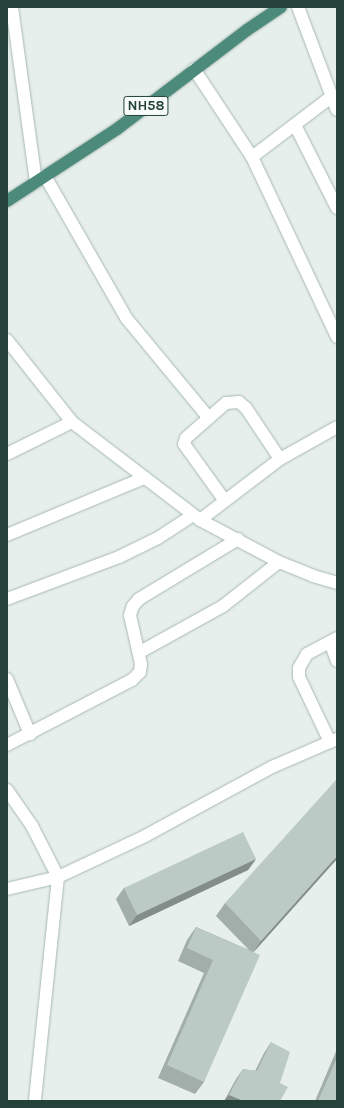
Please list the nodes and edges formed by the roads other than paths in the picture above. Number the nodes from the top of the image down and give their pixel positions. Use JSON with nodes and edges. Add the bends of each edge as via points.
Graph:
{"nodes":[{"id":1,"x":12,"y":7,"type":"edge"},
{"id":2,"x":282,"y":7,"type":"edge"},
{"id":3,"x":298,"y":7,"type":"edge"},
{"id":4,"x":194,"y":69,"type":"junction"},
{"id":5,"x":331,"y":97,"type":"junction"},
{"id":6,"x":337,"y":110,"type":"edge"},
{"id":7,"x":295,"y":125,"type":"junction"},
{"id":8,"x":252,"y":157,"type":"junction"},
{"id":9,"x":40,"y":179,"type":"junction"},
{"id":10,"x":7,"y":200,"type":"edge"},
{"id":11,"x":337,"y":208,"type":"edge"},
{"id":12,"x":337,"y":335,"type":"edge"},
{"id":13,"x":7,"y":340,"type":"edge"},
{"id":14,"x":208,"y":417,"type":"junction"},
{"id":15,"x":72,"y":422,"type":"junction"},
{"id":16,"x":337,"y":427,"type":"edge"},
{"id":17,"x":7,"y":454,"type":"edge"},
{"id":18,"x":280,"y":459,"type":"junction"},
{"id":19,"x":144,"y":478,"type":"junction"},
{"id":20,"x":225,"y":501,"type":"junction"},
{"id":21,"x":196,"y":518,"type":"junction"},
{"id":22,"x":7,"y":535,"type":"edge"},
{"id":23,"x":238,"y":539,"type":"junction"},
{"id":24,"x":279,"y":562,"type":"junction"},
{"id":25,"x":337,"y":583,"type":"edge"},
{"id":26,"x":7,"y":599,"type":"edge"},
{"id":27,"x":333,"y":640,"type":"edge"},
{"id":28,"x":140,"y":652,"type":"junction"},
{"id":29,"x":337,"y":661,"type":"edge"},
{"id":30,"x":7,"y":679,"type":"edge"},
{"id":31,"x":30,"y":734,"type":"junction"},
{"id":32,"x":334,"y":740,"type":"edge"},
{"id":33,"x":7,"y":745,"type":"edge"},
{"id":34,"x":7,"y":790,"type":"edge"},
{"id":35,"x":58,"y":877,"type":"junction"},
{"id":36,"x":7,"y":889,"type":"edge"},
{"id":37,"x":35,"y":1101,"type":"edge"}],
"edges":[{"from":1,"to":9,"type":"street"},
{"from":2,"to":4,"type":"highway","number":"NH58"},
{"from":3,"to":5,"type":"street"},
{"from":4,"to":8,"type":"street"},
{"from":4,"to":9,"type":"highway","number":"NH58","via":[[117,129]]},
{"from":5,"to":6,"type":"street"},
{"from":5,"to":7,"type":"street"},
{"from":7,"to":8,"type":"street"},
{"from":7,"to":11,"type":"street"},
{"from":8,"to":12,"type":"street"},
{"from":9,"to":10,"type":"highway","number":"NH58"},
{"from":9,"to":14,"type":"street","via":[[127,319]]},
{"from":13,"to":15,"type":"street"},
{"from":14,"to":18,"type":"street","via":[[226,403],[239,402],[246,408]]},
{"from":14,"to":20,"type":"street","via":[[184,444]]},
{"from":15,"to":17,"type":"street"},
{"from":15,"to":19,"type":"street"},
{"from":16,"to":18,"type":"street"},
{"from":18,"to":20,"type":"street"},
{"from":19,"to":21,"type":"street"},
{"from":19,"to":22,"type":"street"},
{"from":20,"to":21,"type":"street"},
{"from":21,"to":23,"type":"street"},
{"from":21,"to":26,"type":"street","via":[[119,557]]},
{"from":23,"to":24,"type":"street"},
{"from":23,"to":28,"type":"street","via":[[139,599],[132,606],[130,615]]},
{"from":24,"to":25,"type":"street"},
{"from":24,"to":28,"type":"street","via":[[223,606]]},
{"from":27,"to":29,"type":"street"},
{"from":27,"to":32,"type":"street","via":[[307,654],[299,668],[299,677]]},
{"from":28,"to":31,"type":"street","via":[[140,672],[132,680]]},
{"from":30,"to":31,"type":"street"},
{"from":31,"to":33,"type":"street"},
{"from":32,"to":35,"type":"street","via":[[272,767],[145,836]]},
{"from":34,"to":35,"type":"street","via":[[32,826]]},
{"from":35,"to":36,"type":"street"},
{"from":35,"to":37,"type":"street"}]}
